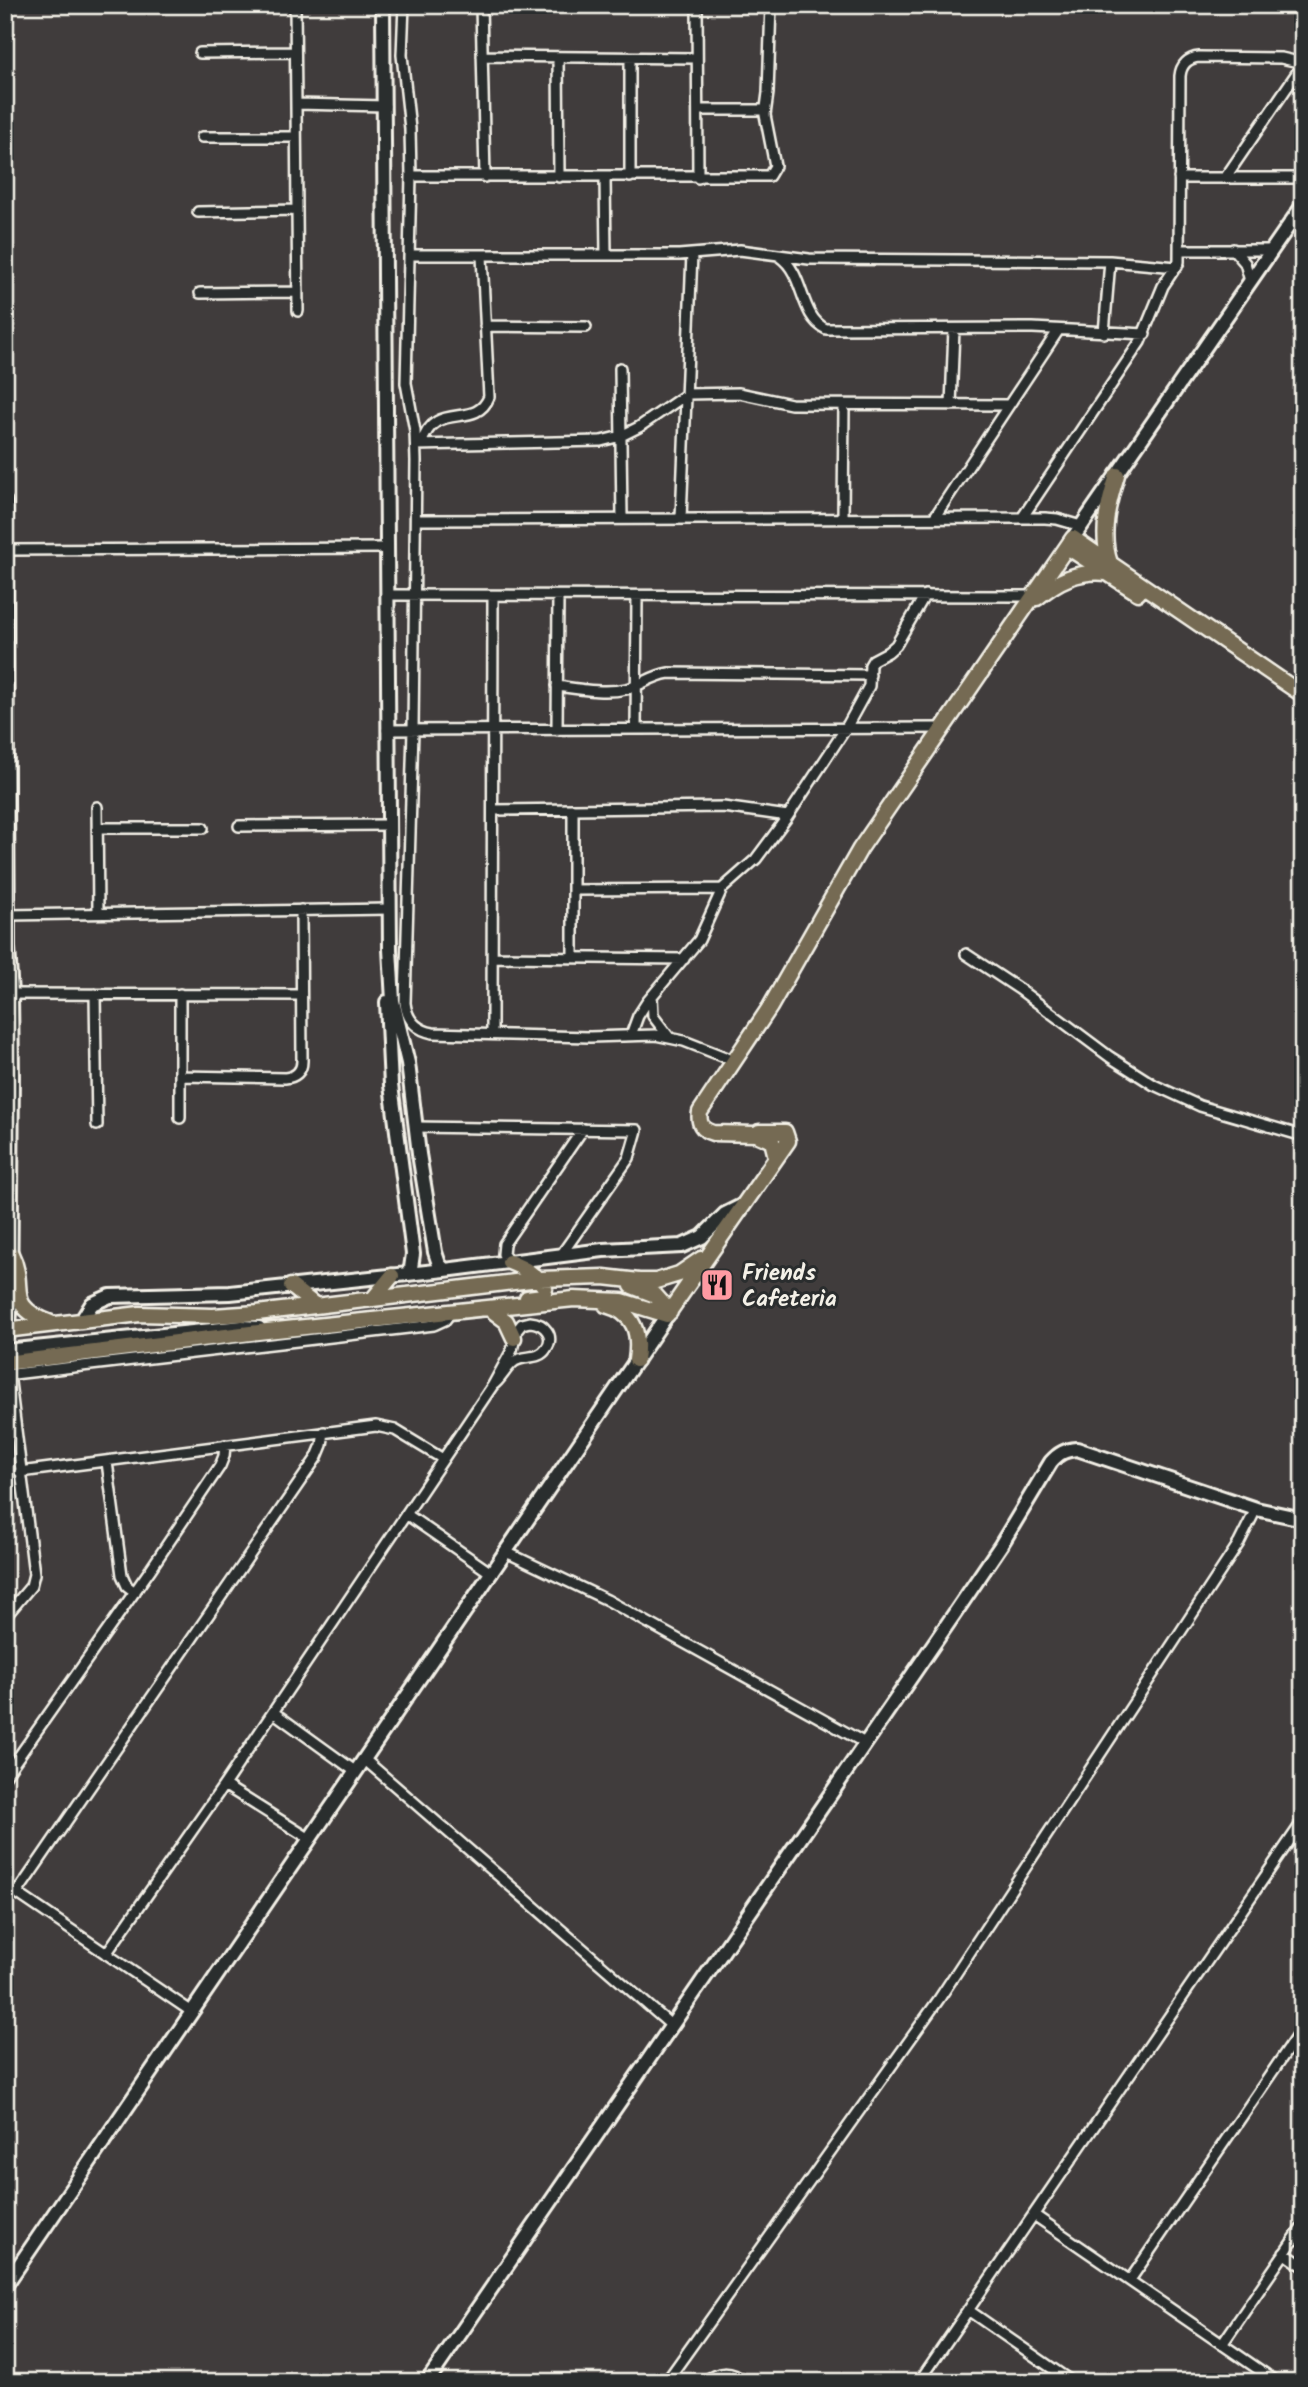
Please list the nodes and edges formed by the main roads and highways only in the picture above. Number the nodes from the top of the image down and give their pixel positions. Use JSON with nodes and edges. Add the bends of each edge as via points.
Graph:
{"nodes":[{"id":1,"x":1117,"y":475,"type":"road end"},
{"id":2,"x":1109,"y":568,"type":"junction"},
{"id":3,"x":1029,"y":601,"type":"junction"},
{"id":4,"x":1303,"y":695,"type":"edge"},
{"id":5,"x":1303,"y":703,"type":"edge"},
{"id":6,"x":751,"y":1134,"type":"junction"},
{"id":7,"x":776,"y":1157,"type":"junction"},
{"id":8,"x":710,"y":1251,"type":"junction"},
{"id":9,"x":10,"y":1254,"type":"road end"},
{"id":10,"x":509,"y":1262,"type":"road end"},
{"id":11,"x":400,"y":1275,"type":"road end"},
{"id":12,"x":582,"y":1278,"type":"junction"},
{"id":13,"x":539,"y":1279,"type":"junction"},
{"id":14,"x":290,"y":1286,"type":"road end"},
{"id":15,"x":373,"y":1299,"type":"junction"},
{"id":16,"x":538,"y":1304,"type":"junction"},
{"id":17,"x":316,"y":1306,"type":"junction"},
{"id":18,"x":497,"y":1308,"type":"junction"},
{"id":19,"x":668,"y":1314,"type":"junction"},
{"id":20,"x":52,"y":1323,"type":"junction"},
{"id":21,"x":6,"y":1332,"type":"edge"},
{"id":22,"x":514,"y":1338,"type":"road end"},
{"id":23,"x":636,"y":1360,"type":"road end"},
{"id":24,"x":7,"y":1371,"type":"edge"}],
"edges":[{"from":1,"to":2,"type":"main road","via":[[1105,528]]},
{"from":2,"to":3,"type":"main road","via":[[1065,578]]},
{"from":2,"to":3,"type":"main road","via":[[1074,537]]},
{"from":2,"to":4,"type":"main road"},
{"from":2,"to":5,"type":"main road"},
{"from":3,"to":6,"type":"main road","via":[[855,858],[770,1007],[702,1109],[699,1120],[705,1130]]},
{"from":6,"to":7,"type":"main road","via":[[772,1141]]},
{"from":6,"to":7,"type":"main road","via":[[787,1133],[788,1140]]},
{"from":7,"to":8,"type":"main road"},
{"from":8,"to":12,"type":"main road","via":[[687,1270],[664,1279]]},
{"from":8,"to":19,"type":"main road"},
{"from":9,"to":20,"type":"main road","via":[[22,1305]]},
{"from":10,"to":13,"type":"main road"},
{"from":11,"to":15,"type":"main road"},
{"from":12,"to":13,"type":"main road"},
{"from":12,"to":19,"type":"main road","via":[[649,1292],[661,1300]]},
{"from":13,"to":15,"type":"main road"},
{"from":13,"to":18,"type":"main road","via":[[545,1290],[542,1296]]},
{"from":14,"to":17,"type":"main road"},
{"from":15,"to":17,"type":"main road"},
{"from":16,"to":18,"type":"main road"},
{"from":16,"to":19,"type":"main road","via":[[610,1300]]},
{"from":16,"to":23,"type":"main road","via":[[597,1304],[621,1311],[636,1328]]},
{"from":17,"to":20,"type":"main road","via":[[235,1315],[140,1314]]},
{"from":18,"to":22,"type":"main road"},
{"from":18,"to":24,"type":"main road","via":[[267,1331],[188,1347]]},
{"from":20,"to":21,"type":"main road"}]}
